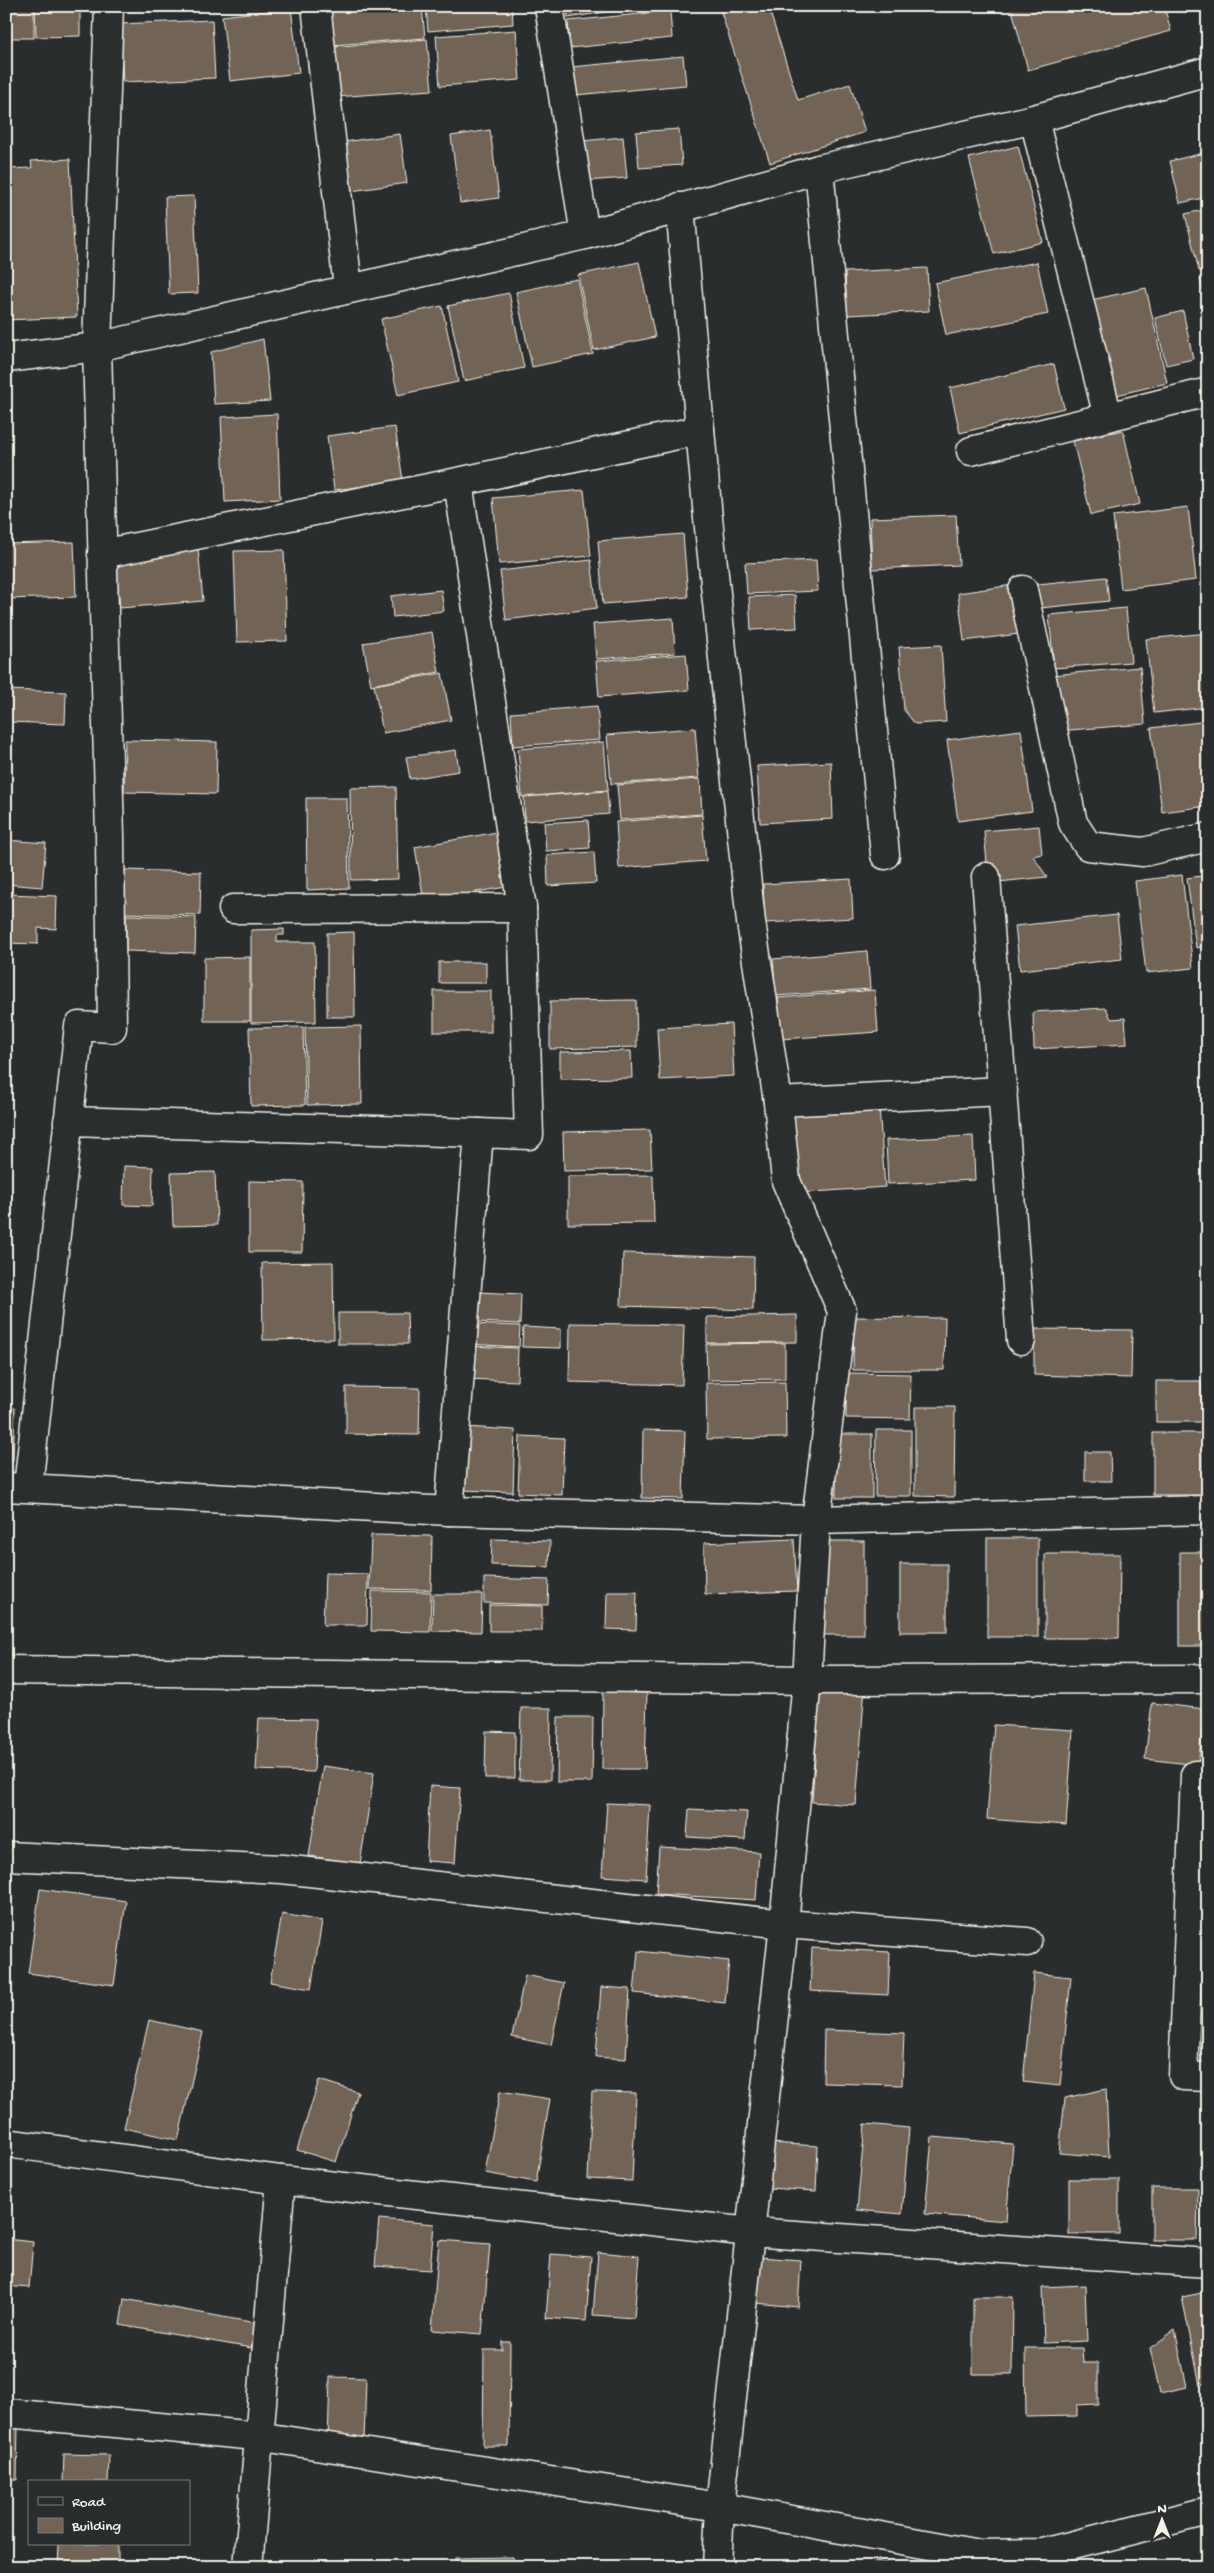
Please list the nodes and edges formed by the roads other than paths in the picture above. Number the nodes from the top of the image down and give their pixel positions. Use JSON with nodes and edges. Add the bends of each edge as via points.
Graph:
{"nodes":[{"id":1,"x":109,"y":6,"type":"edge"},
{"id":2,"x":316,"y":6,"type":"edge"},
{"id":3,"x":549,"y":6,"type":"edge"},
{"id":4,"x":1208,"y":71,"type":"edge"},
{"id":5,"x":1034,"y":119,"type":"junction"},
{"id":6,"x":819,"y":170,"type":"junction"},
{"id":7,"x":680,"y":207,"type":"junction"},
{"id":8,"x":586,"y":234,"type":"junction"},
{"id":9,"x":348,"y":288,"type":"junction"},
{"id":10,"x":97,"y":347,"type":"junction"},
{"id":11,"x":6,"y":358,"type":"edge"},
{"id":12,"x":1208,"y":392,"type":"edge"},
{"id":13,"x":1108,"y":417,"type":"junction"},
{"id":14,"x":700,"y":430,"type":"junction"},
{"id":15,"x":971,"y":451,"type":"dead end"},
{"id":16,"x":458,"y":482,"type":"junction"},
{"id":17,"x":102,"y":554,"type":"junction"},
{"id":18,"x":1023,"y":590,"type":"dead end"},
{"id":19,"x":1208,"y":837,"type":"edge"},
{"id":20,"x":885,"y":855,"type":"dead end"},
{"id":21,"x":986,"y":876,"type":"dead end"},
{"id":22,"x":522,"y":908,"type":"junction"},
{"id":23,"x":232,"y":909,"type":"dead end"},
{"id":24,"x":1003,"y":1092,"type":"junction"},
{"id":25,"x":778,"y":1102,"type":"junction"},
{"id":26,"x":68,"y":1122,"type":"junction"},
{"id":27,"x":479,"y":1133,"type":"junction"},
{"id":28,"x":1021,"y":1340,"type":"dead end"},
{"id":29,"x":17,"y":1487,"type":"edge"},
{"id":30,"x":1208,"y":1510,"type":"edge"},
{"id":31,"x":448,"y":1511,"type":"junction"},
{"id":32,"x":816,"y":1520,"type":"junction"},
{"id":33,"x":6,"y":1670,"type":"edge"},
{"id":34,"x":1208,"y":1679,"type":"edge"},
{"id":35,"x":807,"y":1680,"type":"junction"},
{"id":36,"x":1208,"y":1775,"type":"edge"},
{"id":37,"x":6,"y":1856,"type":"edge"},
{"id":38,"x":1198,"y":1922,"type":"edge"},
{"id":39,"x":784,"y":1924,"type":"junction"},
{"id":40,"x":1027,"y":1942,"type":"dead end"},
{"id":41,"x":1208,"y":2077,"type":"edge"},
{"id":42,"x":6,"y":2143,"type":"edge"},
{"id":43,"x":281,"y":2180,"type":"junction"},
{"id":44,"x":750,"y":2232,"type":"junction"},
{"id":45,"x":1208,"y":2263,"type":"edge"},
{"id":46,"x":6,"y":2413,"type":"edge"},
{"id":47,"x":257,"y":2436,"type":"junction"},
{"id":48,"x":720,"y":2507,"type":"junction"},
{"id":49,"x":1208,"y":2510,"type":"edge"},
{"id":50,"x":248,"y":2567,"type":"edge"},
{"id":51,"x":718,"y":2567,"type":"edge"}],
"edges":[{"from":1,"to":10,"type":"street"},
{"from":2,"to":9,"type":"street"},
{"from":3,"to":8,"type":"street"},
{"from":4,"to":5,"type":"street"},
{"from":5,"to":6,"type":"street"},
{"from":5,"to":13,"type":"street"},
{"from":6,"to":7,"type":"street"},
{"from":6,"to":20,"type":"street"},
{"from":7,"to":8,"type":"street"},
{"from":7,"to":14,"type":"street"},
{"from":8,"to":9,"type":"street"},
{"from":9,"to":10,"type":"street"},
{"from":10,"to":11,"type":"street"},
{"from":10,"to":17,"type":"street"},
{"from":12,"to":13,"type":"street"},
{"from":13,"to":15,"type":"street"},
{"from":14,"to":16,"type":"street"},
{"from":14,"to":25,"type":"street","via":[[751,922]]},
{"from":16,"to":17,"type":"street"},
{"from":16,"to":22,"type":"street"},
{"from":17,"to":26,"type":"street","via":[[112,1028],[79,1026]]},
{"from":18,"to":19,"type":"street","via":[[1073,823],[1088,846],[1143,852]]},
{"from":21,"to":24,"type":"street"},
{"from":22,"to":23,"type":"street"},
{"from":22,"to":27,"type":"street","via":[[529,1135]]},
{"from":24,"to":25,"type":"street"},
{"from":24,"to":28,"type":"street"},
{"from":25,"to":32,"type":"street","via":[[786,1181],[842,1311]]},
{"from":26,"to":27,"type":"street"},
{"from":26,"to":29,"type":"street"},
{"from":27,"to":31,"type":"street"},
{"from":29,"to":31,"type":"street"},
{"from":30,"to":32,"type":"street"},
{"from":31,"to":32,"type":"street"},
{"from":32,"to":35,"type":"street"},
{"from":33,"to":35,"type":"street"},
{"from":34,"to":35,"type":"street"},
{"from":35,"to":39,"type":"street"},
{"from":36,"to":38,"type":"street","via":[[1195,1775]]},
{"from":37,"to":39,"type":"street","via":[[282,1869]]},
{"from":38,"to":41,"type":"street","via":[[1183,2076]]},
{"from":39,"to":40,"type":"street"},
{"from":39,"to":44,"type":"street"},
{"from":42,"to":43,"type":"street"},
{"from":43,"to":44,"type":"street"},
{"from":43,"to":47,"type":"street"},
{"from":44,"to":45,"type":"street"},
{"from":44,"to":48,"type":"street"},
{"from":46,"to":47,"type":"street"},
{"from":47,"to":48,"type":"street"},
{"from":47,"to":50,"type":"street"},
{"from":48,"to":49,"type":"street","via":[[978,2554],[1042,2553]]},
{"from":48,"to":51,"type":"street"}]}
